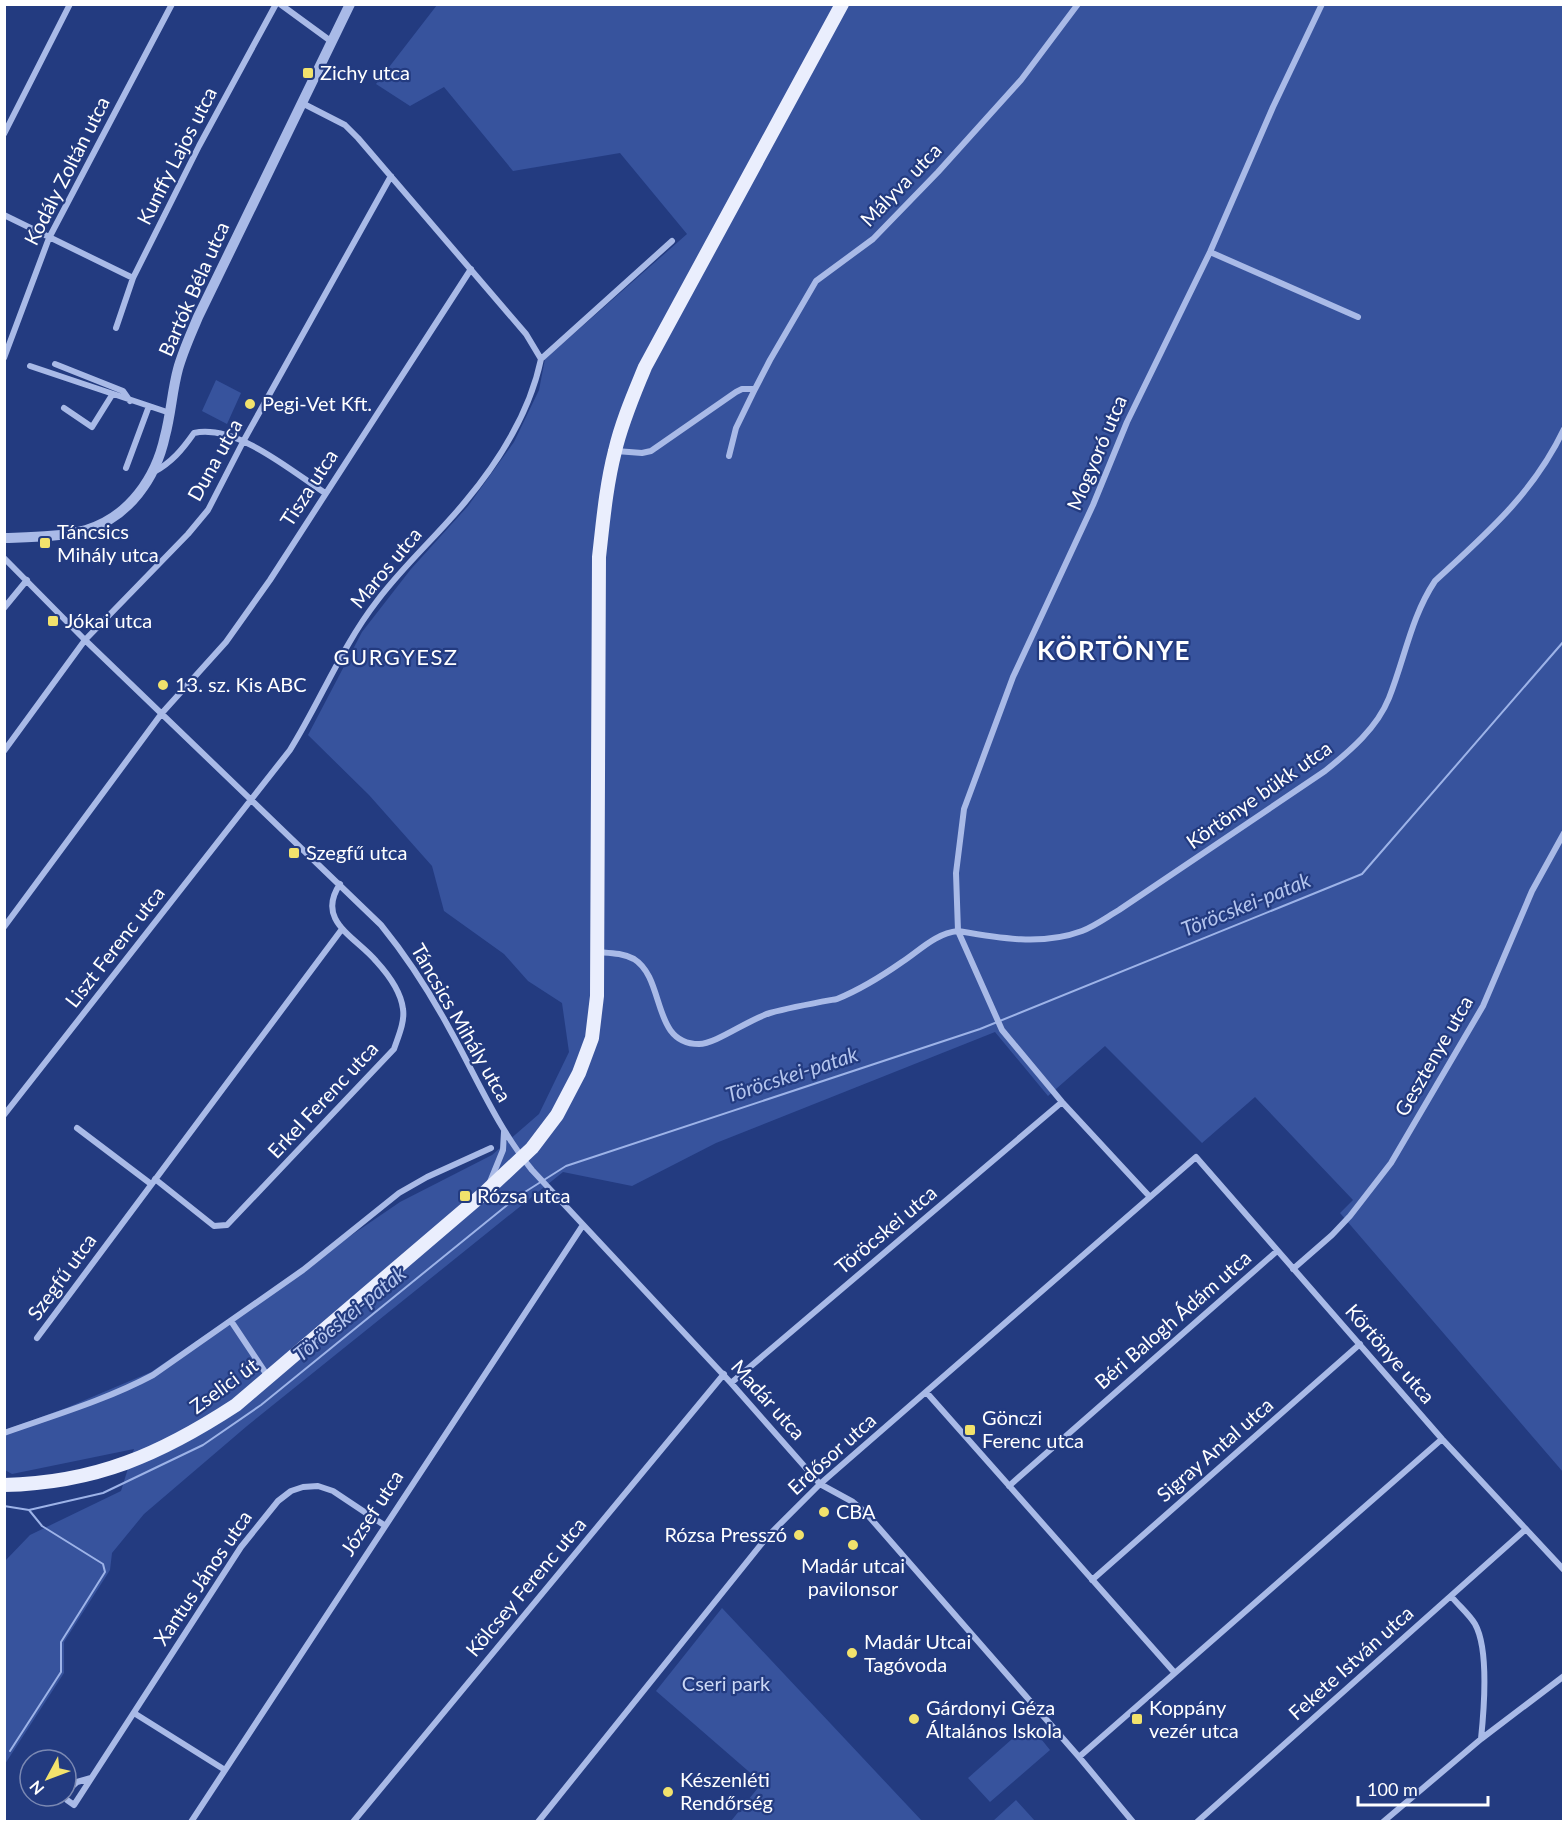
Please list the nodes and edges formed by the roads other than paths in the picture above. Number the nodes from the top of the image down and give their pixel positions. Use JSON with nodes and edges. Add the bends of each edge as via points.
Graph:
{"nodes":[{"id":1,"x":70,"y":4,"type":"edge"},
{"id":2,"x":172,"y":4,"type":"edge"},
{"id":3,"x":278,"y":4,"type":"edge"},
{"id":4,"x":350,"y":4,"type":"edge"},
{"id":5,"x":842,"y":4,"type":"edge"},
{"id":6,"x":1078,"y":4,"type":"edge"},
{"id":7,"x":1322,"y":4,"type":"edge"},
{"id":8,"x":332,"y":42,"type":"junction"},
{"id":9,"x":302,"y":103,"type":"junction"},
{"id":10,"x":4,"y":134,"type":"edge"},
{"id":11,"x":391,"y":176,"type":"junction"},
{"id":12,"x":4,"y":215,"type":"edge"},
{"id":13,"x":49,"y":238,"type":"junction"},
{"id":14,"x":672,"y":241,"type":"dead end"},
{"id":15,"x":1210,"y":252,"type":"junction"},
{"id":16,"x":471,"y":269,"type":"junction"},
{"id":17,"x":133,"y":278,"type":"junction"},
{"id":18,"x":1358,"y":317,"type":"dead end"},
{"id":19,"x":116,"y":328,"type":"dead end"},
{"id":20,"x":4,"y":358,"type":"edge"},
{"id":21,"x":541,"y":359,"type":"junction"},
{"id":22,"x":56,"y":364,"type":"dead end"},
{"id":23,"x":30,"y":366,"type":"dead end"},
{"id":24,"x":755,"y":389,"type":"junction"},
{"id":25,"x":112,"y":395,"type":"junction"},
{"id":26,"x":131,"y":401,"type":"junction"},
{"id":27,"x":149,"y":406,"type":"junction"},
{"id":28,"x":64,"y":408,"type":"dead end"},
{"id":29,"x":170,"y":413,"type":"junction"},
{"id":30,"x":1563,"y":429,"type":"edge"},
{"id":31,"x":244,"y":440,"type":"junction"},
{"id":32,"x":615,"y":451,"type":"junction"},
{"id":33,"x":729,"y":456,"type":"dead end"},
{"id":34,"x":126,"y":468,"type":"dead end"},
{"id":35,"x":152,"y":473,"type":"junction"},
{"id":36,"x":325,"y":493,"type":"junction"},
{"id":37,"x":4,"y":538,"type":"edge"},
{"id":38,"x":4,"y":558,"type":"edge"},
{"id":39,"x":27,"y":580,"type":"junction"},
{"id":40,"x":4,"y":608,"type":"edge"},
{"id":41,"x":85,"y":640,"type":"junction"},
{"id":42,"x":162,"y":713,"type":"junction"},
{"id":43,"x":4,"y":751,"type":"edge"},
{"id":44,"x":252,"y":799,"type":"junction"},
{"id":45,"x":1563,"y":833,"type":"edge"},
{"id":46,"x":340,"y":884,"type":"junction"},
{"id":47,"x":4,"y":927,"type":"edge"},
{"id":48,"x":342,"y":929,"type":"junction"},
{"id":49,"x":958,"y":931,"type":"junction"},
{"id":50,"x":598,"y":952,"type":"junction"},
{"id":51,"x":1062,"y":1102,"type":"junction"},
{"id":52,"x":4,"y":1115,"type":"edge"},
{"id":53,"x":77,"y":1128,"type":"dead end"},
{"id":54,"x":504,"y":1132,"type":"junction"},
{"id":55,"x":491,"y":1148,"type":"dead end"},
{"id":56,"x":1196,"y":1157,"type":"joint"},
{"id":57,"x":522,"y":1158,"type":"junction"},
{"id":58,"x":153,"y":1182,"type":"junction"},
{"id":59,"x":483,"y":1194,"type":"junction"},
{"id":60,"x":1150,"y":1197,"type":"junction"},
{"id":61,"x":583,"y":1225,"type":"junction"},
{"id":62,"x":1277,"y":1251,"type":"junction"},
{"id":63,"x":1293,"y":1269,"type":"junction"},
{"id":64,"x":231,"y":1321,"type":"junction"},
{"id":65,"x":37,"y":1338,"type":"dead end"},
{"id":66,"x":1360,"y":1344,"type":"junction"},
{"id":67,"x":724,"y":1374,"type":"junction"},
{"id":68,"x":269,"y":1378,"type":"junction"},
{"id":69,"x":731,"y":1383,"type":"junction"},
{"id":70,"x":927,"y":1393,"type":"junction"},
{"id":71,"x":4,"y":1433,"type":"edge"},
{"id":72,"x":1443,"y":1438,"type":"junction"},
{"id":73,"x":820,"y":1484,"type":"junction"},
{"id":74,"x":4,"y":1485,"type":"edge"},
{"id":75,"x":1009,"y":1486,"type":"junction"},
{"id":76,"x":384,"y":1525,"type":"junction"},
{"id":77,"x":1526,"y":1529,"type":"junction"},
{"id":78,"x":1563,"y":1570,"type":"edge"},
{"id":79,"x":1092,"y":1580,"type":"junction"},
{"id":80,"x":1451,"y":1596,"type":"junction"},
{"id":81,"x":1174,"y":1672,"type":"junction"},
{"id":82,"x":1563,"y":1676,"type":"edge"},
{"id":83,"x":134,"y":1713,"type":"junction"},
{"id":84,"x":1481,"y":1739,"type":"junction"},
{"id":85,"x":1079,"y":1757,"type":"junction"},
{"id":86,"x":225,"y":1770,"type":"junction"},
{"id":87,"x":92,"y":1777,"type":"junction"},
{"id":88,"x":78,"y":1781,"type":"edge"},
{"id":89,"x":78,"y":1799,"type":"edge"},
{"id":90,"x":191,"y":1821,"type":"edge"},
{"id":91,"x":353,"y":1821,"type":"edge"},
{"id":92,"x":538,"y":1821,"type":"edge"},
{"id":93,"x":1133,"y":1821,"type":"edge"},
{"id":94,"x":1197,"y":1821,"type":"edge"},
{"id":95,"x":1383,"y":1821,"type":"edge"}],
"edges":[{"from":1,"to":10,"type":"street"},
{"from":2,"to":13,"type":"street","name":"Kodály Zoltán utca"},
{"from":3,"to":8,"type":"street"},
{"from":3,"to":17,"type":"street","name":"Kunffy Lajos utca"},
{"from":4,"to":8,"type":"street","name":"Bartók Béla utca"},
{"from":5,"to":32,"type":"main road","name":"Zselici út","via":[[645,367]]},
{"from":6,"to":24,"type":"street","name":"Mályva utca","via":[[1021,80],[938,172],[873,239],[816,281]]},
{"from":7,"to":15,"type":"street","name":"Mogyoró utca"},
{"from":8,"to":9,"type":"street","name":"Bartók Béla utca"},
{"from":9,"to":11,"type":"street","via":[[345,125]]},
{"from":9,"to":29,"type":"street","name":"Bartók Béla utca","via":[[198,317],[178,369]]},
{"from":11,"to":16,"type":"street"},
{"from":11,"to":31,"type":"street","name":"Duna utca"},
{"from":12,"to":13,"type":"street"},
{"from":13,"to":17,"type":"street"},
{"from":13,"to":20,"type":"street","name":"Kodály Zoltán utca"},
{"from":14,"to":21,"type":"street"},
{"from":15,"to":18,"type":"street"},
{"from":15,"to":49,"type":"street","name":"Mogyoró utca","via":[[1127,422],[1013,677],[976,773],[964,809],[956,873]]},
{"from":16,"to":21,"type":"street","via":[[526,334]]},
{"from":16,"to":36,"type":"street","name":"Tisza utca"},
{"from":17,"to":19,"type":"street","name":"Kunffy Lajos utca"},
{"from":21,"to":44,"type":"street","name":"Maros utca","via":[[536,385],[509,441],[465,502],[377,601],[309,720]]},
{"from":22,"to":26,"type":"street","via":[[123,391]]},
{"from":23,"to":25,"type":"street"},
{"from":24,"to":32,"type":"street","via":[[736,392],[651,451]]},
{"from":24,"to":33,"type":"street","name":"Mályva utca","via":[[736,428]]},
{"from":25,"to":26,"type":"street"},
{"from":25,"to":28,"type":"street","via":[[92,427]]},
{"from":26,"to":27,"type":"street"},
{"from":27,"to":29,"type":"street"},
{"from":27,"to":34,"type":"street"},
{"from":29,"to":35,"type":"street","name":"Bartók Béla utca"},
{"from":30,"to":49,"type":"street","name":"Körtönye bükk utca","via":[[1537,476],[1514,506],[1425,595],[1388,700],[1352,749],[1306,784],[1084,931],[1020,940]]},
{"from":31,"to":35,"type":"street","via":[[206,430],[194,432],[178,455]]},
{"from":31,"to":36,"type":"street"},
{"from":31,"to":41,"type":"street","name":"Duna utca","via":[[208,510]]},
{"from":32,"to":50,"type":"main road","name":"Zselici út","via":[[599,557]]},
{"from":35,"to":37,"type":"street","name":"Bartók Béla utca","via":[[138,496],[107,522],[56,535]]},
{"from":36,"to":42,"type":"street","name":"Tisza utca","via":[[226,642]]},
{"from":38,"to":39,"type":"street","name":"Táncsics Mihály utca"},
{"from":39,"to":40,"type":"street"},
{"from":39,"to":41,"type":"street","name":"Táncsics Mihály utca"},
{"from":41,"to":42,"type":"street","name":"Táncsics Mihály utca"},
{"from":41,"to":43,"type":"street","name":"Duna utca"},
{"from":42,"to":44,"type":"street","name":"Táncsics Mihály utca"},
{"from":42,"to":47,"type":"street","name":"Tisza utca"},
{"from":44,"to":46,"type":"street","name":"Táncsics Mihály utca"},
{"from":44,"to":52,"type":"street","name":"Liszt Ferenc utca"},
{"from":45,"to":63,"type":"street","name":"Gesztenye utca","via":[[1532,891],[1483,1006],[1391,1163],[1350,1216]]},
{"from":46,"to":48,"type":"street","via":[[332,905]]},
{"from":46,"to":54,"type":"street","name":"Táncsics Mihály utca","via":[[381,925],[424,983]]},
{"from":48,"to":58,"type":"street","name":"Szegfű utca"},
{"from":48,"to":58,"type":"street","name":"Erkel Ferenc utca","via":[[376,961],[394,986],[403,1009],[394,1049],[228,1225],[214,1226]]},
{"from":49,"to":50,"type":"street","via":[[938,937],[900,964],[837,999],[769,1013],[699,1044],[676,1036],[667,1026],[646,970],[621,954]]},
{"from":49,"to":51,"type":"street","via":[[1002,1030]]},
{"from":50,"to":57,"type":"main road","name":"Zselici út","via":[[596,1005],[586,1055],[548,1130]]},
{"from":51,"to":60,"type":"street"},
{"from":51,"to":69,"type":"street","name":"Töröcskei utca"},
{"from":53,"to":58,"type":"street"},
{"from":54,"to":57,"type":"street","name":"Táncsics Mihály utca"},
{"from":54,"to":59,"type":"street","via":[[499,1164]]},
{"from":55,"to":64,"type":"street","via":[[399,1193],[303,1270]]},
{"from":56,"to":60,"type":"street","name":"Erdősor utca"},
{"from":56,"to":62,"type":"street","name":"Körtönye utca"},
{"from":57,"to":59,"type":"main road","name":"Zselici út"},
{"from":57,"to":61,"type":"street","name":"Madár utca"},
{"from":58,"to":65,"type":"street","name":"Szegfű utca"},
{"from":59,"to":68,"type":"main road","name":"Zselici út"},
{"from":60,"to":70,"type":"street","name":"Erdősor utca"},
{"from":61,"to":67,"type":"street","name":"Madár utca"},
{"from":61,"to":76,"type":"street","name":"József utca"},
{"from":62,"to":63,"type":"street","name":"Körtönye utca"},
{"from":62,"to":75,"type":"street","name":"Béri Balogh Ádám utca"},
{"from":63,"to":66,"type":"street","name":"Körtönye utca"},
{"from":64,"to":68,"type":"street"},
{"from":64,"to":71,"type":"street","via":[[132,1386]]},
{"from":66,"to":72,"type":"street","name":"Körtönye utca"},
{"from":66,"to":79,"type":"street","name":"Sigray Antal utca"},
{"from":67,"to":69,"type":"street","name":"Madár utca"},
{"from":67,"to":91,"type":"street","name":"Kölcsey Ferenc utca"},
{"from":68,"to":74,"type":"main road","name":"Zselici út","via":[[204,1426],[133,1462],[63,1481]]},
{"from":69,"to":73,"type":"street","name":"Madár utca"},
{"from":70,"to":73,"type":"street","name":"Erdősor utca"},
{"from":70,"to":75,"type":"street"},
{"from":72,"to":77,"type":"street","name":"Körtönye utca"},
{"from":72,"to":81,"type":"street"},
{"from":73,"to":85,"type":"street","name":"Madár utca","via":[[865,1512]]},
{"from":73,"to":92,"type":"street","name":"Erdősor utca","via":[[767,1537]]},
{"from":75,"to":79,"type":"street"},
{"from":76,"to":83,"type":"street","name":"Xantus János utca","via":[[333,1491],[318,1486],[291,1491],[267,1513],[241,1547]]},
{"from":76,"to":86,"type":"street","name":"József utca"},
{"from":77,"to":78,"type":"street","name":"Körtönye utca"},
{"from":77,"to":80,"type":"street","name":"Fekete István utca"},
{"from":79,"to":81,"type":"street"},
{"from":80,"to":84,"type":"street","via":[[1475,1624],[1481,1640],[1485,1696]]},
{"from":80,"to":94,"type":"street","name":"Fekete István utca"},
{"from":81,"to":85,"type":"street"},
{"from":82,"to":84,"type":"street"},
{"from":83,"to":86,"type":"street"},
{"from":83,"to":87,"type":"street","name":"Xantus János utca"},
{"from":84,"to":95,"type":"street"},
{"from":85,"to":93,"type":"street","name":"Madár utca"},
{"from":86,"to":90,"type":"street","name":"József utca"},
{"from":87,"to":88,"type":"street","name":"Xantus János utca"},
{"from":87,"to":89,"type":"street","name":"Xantus János utca"}]}
